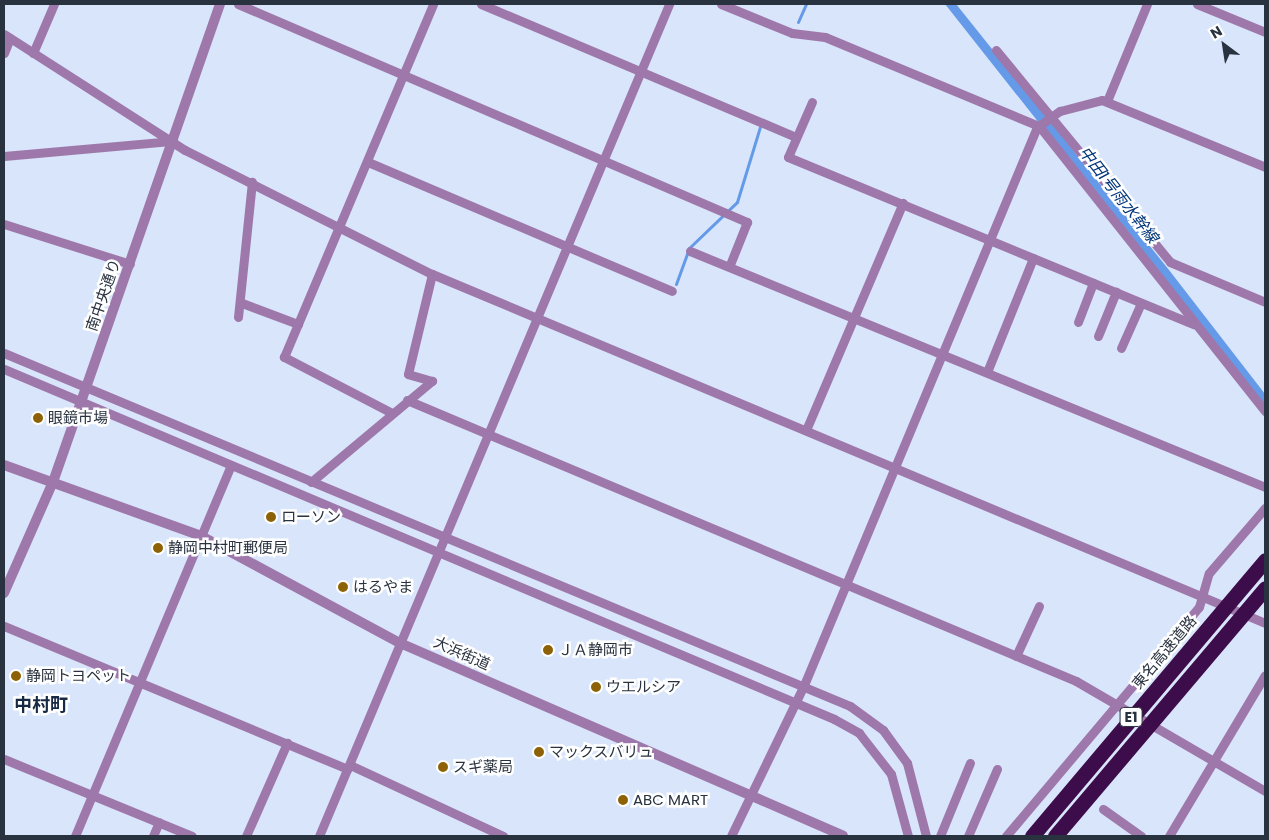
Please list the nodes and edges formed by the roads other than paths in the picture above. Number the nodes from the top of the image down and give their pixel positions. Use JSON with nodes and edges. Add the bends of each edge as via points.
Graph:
{"nodes":[{"id":1,"x":54,"y":4,"type":"edge"},
{"id":2,"x":220,"y":4,"type":"edge"},
{"id":3,"x":238,"y":4,"type":"edge"},
{"id":4,"x":433,"y":4,"type":"edge"},
{"id":5,"x":481,"y":4,"type":"edge"},
{"id":6,"x":669,"y":4,"type":"edge"},
{"id":7,"x":721,"y":4,"type":"edge"},
{"id":8,"x":1147,"y":4,"type":"edge"},
{"id":9,"x":1197,"y":4,"type":"edge"},
{"id":10,"x":1265,"y":32,"type":"edge"},
{"id":11,"x":7,"y":36,"type":"edge"},
{"id":12,"x":996,"y":50,"type":"dead end"},
{"id":13,"x":4,"y":53,"type":"edge"},
{"id":14,"x":33,"y":53,"type":"junction"},
{"id":15,"x":639,"y":71,"type":"junction"},
{"id":16,"x":404,"y":75,"type":"junction"},
{"id":17,"x":1107,"y":101,"type":"junction"},
{"id":18,"x":812,"y":102,"type":"dead end"},
{"id":19,"x":1052,"y":118,"type":"junction"},
{"id":20,"x":1038,"y":126,"type":"junction"},
{"id":21,"x":796,"y":137,"type":"junction"},
{"id":22,"x":173,"y":141,"type":"junction"},
{"id":23,"x":4,"y":156,"type":"edge"},
{"id":24,"x":602,"y":159,"type":"junction"},
{"id":25,"x":368,"y":162,"type":"junction"},
{"id":26,"x":1265,"y":166,"type":"edge"},
{"id":27,"x":252,"y":182,"type":"junction"},
{"id":28,"x":903,"y":203,"type":"junction"},
{"id":29,"x":4,"y":224,"type":"edge"},
{"id":30,"x":339,"y":227,"type":"junction"},
{"id":31,"x":989,"y":239,"type":"junction"},
{"id":32,"x":564,"y":246,"type":"junction"},
{"id":33,"x":690,"y":252,"type":"dead end"},
{"id":34,"x":1032,"y":258,"type":"junction"},
{"id":35,"x":130,"y":264,"type":"junction"},
{"id":36,"x":728,"y":267,"type":"junction"},
{"id":37,"x":432,"y":274,"type":"junction"},
{"id":38,"x":1093,"y":283,"type":"junction"},
{"id":39,"x":672,"y":291,"type":"dead end"},
{"id":40,"x":1116,"y":292,"type":"junction"},
{"id":41,"x":1265,"y":302,"type":"edge"},
{"id":42,"x":242,"y":303,"type":"junction"},
{"id":43,"x":1141,"y":303,"type":"junction"},
{"id":44,"x":238,"y":317,"type":"dead end"},
{"id":45,"x":533,"y":318,"type":"junction"},
{"id":46,"x":854,"y":318,"type":"junction"},
{"id":47,"x":1078,"y":322,"type":"dead end"},
{"id":48,"x":298,"y":324,"type":"junction"},
{"id":49,"x":1194,"y":324,"type":"junction"},
{"id":50,"x":1098,"y":336,"type":"dead end"},
{"id":51,"x":1121,"y":348,"type":"dead end"},
{"id":52,"x":4,"y":353,"type":"edge"},
{"id":53,"x":942,"y":354,"type":"junction"},
{"id":54,"x":4,"y":369,"type":"edge"},
{"id":55,"x":987,"y":372,"type":"junction"},
{"id":56,"x":87,"y":388,"type":"junction"},
{"id":57,"x":407,"y":400,"type":"junction"},
{"id":58,"x":82,"y":402,"type":"junction"},
{"id":59,"x":1265,"y":411,"type":"edge"},
{"id":60,"x":392,"y":413,"type":"junction"},
{"id":61,"x":806,"y":430,"type":"junction"},
{"id":62,"x":487,"y":434,"type":"junction"},
{"id":63,"x":230,"y":465,"type":"junction"},
{"id":64,"x":7,"y":466,"type":"edge"},
{"id":65,"x":896,"y":466,"type":"junction"},
{"id":66,"x":53,"y":482,"type":"junction"},
{"id":67,"x":311,"y":482,"type":"junction"},
{"id":68,"x":1265,"y":487,"type":"edge"},
{"id":69,"x":1265,"y":508,"type":"edge"},
{"id":70,"x":446,"y":535,"type":"junction"},
{"id":71,"x":201,"y":536,"type":"junction"},
{"id":72,"x":440,"y":552,"type":"junction"},
{"id":73,"x":1265,"y":560,"type":"edge"},
{"id":74,"x":7,"y":580,"type":"edge"},
{"id":75,"x":846,"y":583,"type":"junction"},
{"id":76,"x":1265,"y":588,"type":"edge"},
{"id":77,"x":4,"y":593,"type":"edge"},
{"id":78,"x":1202,"y":596,"type":"junction"},
{"id":79,"x":1039,"y":606,"type":"dead end"},
{"id":80,"x":1265,"y":623,"type":"edge"},
{"id":81,"x":4,"y":626,"type":"edge"},
{"id":82,"x":400,"y":643,"type":"junction"},
{"id":83,"x":1016,"y":656,"type":"junction"},
{"id":84,"x":1265,"y":678,"type":"edge"},
{"id":85,"x":142,"y":681,"type":"junction"},
{"id":86,"x":804,"y":685,"type":"junction"},
{"id":87,"x":796,"y":702,"type":"junction"},
{"id":88,"x":1115,"y":706,"type":"junction"},
{"id":89,"x":287,"y":743,"type":"junction"},
{"id":90,"x":4,"y":759,"type":"edge"},
{"id":91,"x":1214,"y":762,"type":"junction"},
{"id":92,"x":970,"y":763,"type":"dead end"},
{"id":93,"x":348,"y":767,"type":"junction"},
{"id":94,"x":997,"y":769,"type":"dead end"},
{"id":95,"x":1265,"y":791,"type":"edge"},
{"id":96,"x":91,"y":795,"type":"junction"},
{"id":97,"x":751,"y":796,"type":"junction"},
{"id":98,"x":1078,"y":808,"type":"junction"},
{"id":99,"x":1103,"y":809,"type":"dead end"},
{"id":100,"x":159,"y":822,"type":"junction"},
{"id":101,"x":75,"y":836,"type":"edge"},
{"id":102,"x":153,"y":836,"type":"edge"},
{"id":103,"x":192,"y":836,"type":"edge"},
{"id":104,"x":246,"y":836,"type":"edge"},
{"id":105,"x":320,"y":836,"type":"edge"},
{"id":106,"x":503,"y":836,"type":"edge"},
{"id":107,"x":732,"y":836,"type":"edge"},
{"id":108,"x":844,"y":836,"type":"edge"},
{"id":109,"x":908,"y":836,"type":"edge"},
{"id":110,"x":926,"y":836,"type":"edge"},
{"id":111,"x":940,"y":836,"type":"edge"},
{"id":112,"x":968,"y":836,"type":"edge"},
{"id":113,"x":1006,"y":836,"type":"edge"},
{"id":114,"x":1032,"y":836,"type":"edge"},
{"id":115,"x":1054,"y":836,"type":"edge"},
{"id":116,"x":1060,"y":836,"type":"edge"},
{"id":117,"x":1141,"y":836,"type":"edge"},
{"id":118,"x":1169,"y":836,"type":"edge"}],
"edges":[{"from":1,"to":14,"type":"street"},
{"from":2,"to":22,"type":"street","name":"南中央通り"},
{"from":3,"to":16,"type":"street"},
{"from":4,"to":16,"type":"street"},
{"from":5,"to":15,"type":"street"},
{"from":6,"to":15,"type":"street"},
{"from":7,"to":20,"type":"street","via":[[792,33],[825,37]]},
{"from":8,"to":17,"type":"street"},
{"from":9,"to":10,"type":"street"},
{"from":11,"to":13,"type":"street"},
{"from":11,"to":14,"type":"street"},
{"from":12,"to":19,"type":"street"},
{"from":14,"to":22,"type":"street"},
{"from":15,"to":21,"type":"street"},
{"from":15,"to":24,"type":"street"},
{"from":16,"to":24,"type":"street"},
{"from":16,"to":25,"type":"street"},
{"from":17,"to":19,"type":"street","via":[[1060,111]]},
{"from":17,"to":26,"type":"street"},
{"from":18,"to":21,"type":"street"},
{"from":19,"to":20,"type":"street"},
{"from":19,"to":41,"type":"street","via":[[1170,262]]},
{"from":20,"to":31,"type":"street"},
{"from":20,"to":49,"type":"street"},
{"from":21,"to":28,"type":"street","via":[[788,156]]},
{"from":22,"to":23,"type":"street"},
{"from":22,"to":27,"type":"street"},
{"from":22,"to":35,"type":"street","name":"南中央通り"},
{"from":24,"to":32,"type":"street"},
{"from":24,"to":36,"type":"street","via":[[747,222]]},
{"from":25,"to":30,"type":"street"},
{"from":25,"to":32,"type":"street"},
{"from":27,"to":30,"type":"street"},
{"from":27,"to":42,"type":"street"},
{"from":28,"to":31,"type":"street"},
{"from":28,"to":46,"type":"street"},
{"from":29,"to":35,"type":"street"},
{"from":30,"to":37,"type":"street"},
{"from":30,"to":48,"type":"street"},
{"from":31,"to":34,"type":"street"},
{"from":31,"to":53,"type":"street"},
{"from":32,"to":39,"type":"street"},
{"from":32,"to":45,"type":"street"},
{"from":33,"to":36,"type":"street"},
{"from":34,"to":38,"type":"street"},
{"from":34,"to":55,"type":"street"},
{"from":35,"to":56,"type":"street","name":"南中央通り"},
{"from":36,"to":46,"type":"street"},
{"from":37,"to":45,"type":"street"},
{"from":37,"to":57,"type":"street","via":[[408,374],[432,381]]},
{"from":38,"to":40,"type":"street"},
{"from":38,"to":47,"type":"street"},
{"from":40,"to":43,"type":"street"},
{"from":40,"to":50,"type":"street"},
{"from":42,"to":44,"type":"street"},
{"from":42,"to":48,"type":"street"},
{"from":43,"to":49,"type":"street"},
{"from":43,"to":51,"type":"street"},
{"from":45,"to":61,"type":"street"},
{"from":45,"to":62,"type":"street"},
{"from":46,"to":53,"type":"street"},
{"from":46,"to":61,"type":"street"},
{"from":48,"to":60,"type":"street","via":[[284,357]]},
{"from":49,"to":59,"type":"street"},
{"from":52,"to":56,"type":"street"},
{"from":53,"to":55,"type":"street"},
{"from":53,"to":65,"type":"street"},
{"from":54,"to":58,"type":"street"},
{"from":55,"to":68,"type":"street"},
{"from":56,"to":58,"type":"street","name":"南中央通り"},
{"from":56,"to":67,"type":"street"},
{"from":57,"to":60,"type":"street"},
{"from":57,"to":62,"type":"street"},
{"from":58,"to":63,"type":"street"},
{"from":58,"to":66,"type":"street","name":"南中央通り"},
{"from":60,"to":67,"type":"street"},
{"from":61,"to":65,"type":"street"},
{"from":62,"to":70,"type":"street"},
{"from":62,"to":75,"type":"street"},
{"from":63,"to":71,"type":"street"},
{"from":63,"to":72,"type":"street"},
{"from":64,"to":66,"type":"street","name":"大浜街道"},
{"from":65,"to":75,"type":"street"},
{"from":65,"to":78,"type":"street"},
{"from":66,"to":71,"type":"street","name":"大浜街道"},
{"from":66,"to":74,"type":"street","name":"南中央通り"},
{"from":67,"to":70,"type":"street"},
{"from":69,"to":78,"type":"street","via":[[1209,573]]},
{"from":70,"to":72,"type":"street"},
{"from":70,"to":86,"type":"street"},
{"from":71,"to":82,"type":"street","name":"大浜街道"},
{"from":71,"to":85,"type":"street"},
{"from":72,"to":82,"type":"street"},
{"from":72,"to":87,"type":"street"},
{"from":73,"to":114,"type":"highway","name":"東名高速道路","number":"E1"},
{"from":74,"to":77,"type":"street","name":"南中央通り"},
{"from":75,"to":83,"type":"street"},
{"from":75,"to":86,"type":"street"},
{"from":76,"to":98,"type":"highway","number":"E1"},
{"from":78,"to":80,"type":"street"},
{"from":78,"to":88,"type":"street","via":[[1199,607]]},
{"from":79,"to":83,"type":"street"},
{"from":81,"to":85,"type":"street"},
{"from":82,"to":93,"type":"street"},
{"from":82,"to":97,"type":"street","name":"大浜街道"},
{"from":83,"to":88,"type":"street","via":[[1076,681]]},
{"from":84,"to":91,"type":"street"},
{"from":85,"to":89,"type":"street"},
{"from":85,"to":96,"type":"street"},
{"from":86,"to":87,"type":"street"},
{"from":86,"to":110,"type":"street","via":[[866,715],[896,745],[916,784]]},
{"from":87,"to":97,"type":"street"},
{"from":87,"to":109,"type":"street","via":[[847,726],[872,747],[898,789]]},
{"from":88,"to":91,"type":"street"},
{"from":88,"to":113,"type":"street"},
{"from":89,"to":93,"type":"street"},
{"from":89,"to":104,"type":"street"},
{"from":90,"to":96,"type":"street"},
{"from":91,"to":95,"type":"street"},
{"from":91,"to":118,"type":"street"},
{"from":92,"to":111,"type":"street"},
{"from":93,"to":105,"type":"street"},
{"from":93,"to":106,"type":"street"},
{"from":94,"to":112,"type":"street"},
{"from":96,"to":100,"type":"street"},
{"from":96,"to":101,"type":"street"},
{"from":97,"to":107,"type":"street"},
{"from":97,"to":108,"type":"street","name":"大浜街道"},
{"from":98,"to":115,"type":"highway","number":"E1"},
{"from":98,"to":116,"type":"highway"},
{"from":99,"to":117,"type":"street"},
{"from":100,"to":102,"type":"street"},
{"from":100,"to":103,"type":"street"}]}
